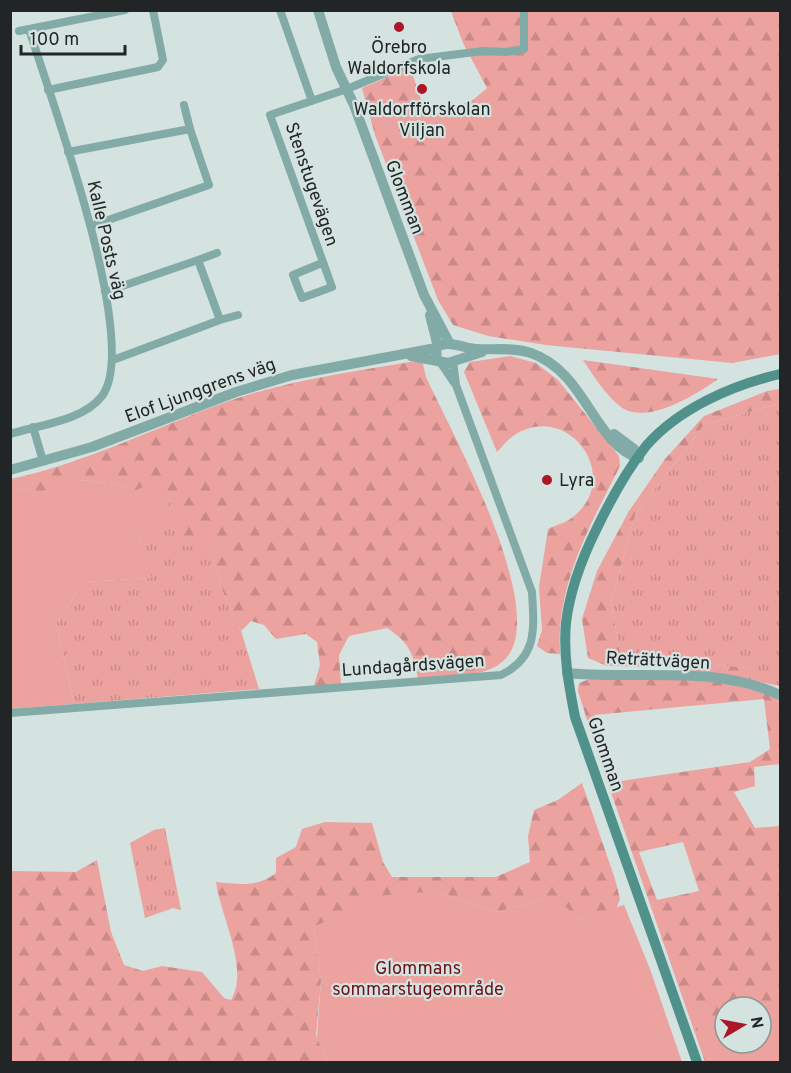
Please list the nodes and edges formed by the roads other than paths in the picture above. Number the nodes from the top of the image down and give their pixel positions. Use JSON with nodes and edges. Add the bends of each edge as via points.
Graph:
{"nodes":[{"id":1,"x":125,"y":10,"type":"edge"},
{"id":2,"x":153,"y":10,"type":"edge"},
{"id":3,"x":280,"y":10,"type":"edge"},
{"id":4,"x":318,"y":10,"type":"edge"},
{"id":5,"x":524,"y":10,"type":"edge"},
{"id":6,"x":347,"y":89,"type":"junction"},
{"id":7,"x":48,"y":90,"type":"junction"},
{"id":8,"x":312,"y":101,"type":"junction"},
{"id":9,"x":184,"y":105,"type":"dead end"},
{"id":10,"x":266,"y":105,"type":"dead end"},
{"id":11,"x":270,"y":115,"type":"junction"},
{"id":12,"x":190,"y":129,"type":"junction"},
{"id":13,"x":68,"y":152,"type":"junction"},
{"id":14,"x":209,"y":185,"type":"junction"},
{"id":15,"x":214,"y":195,"type":"dead end"},
{"id":16,"x":91,"y":226,"type":"junction"},
{"id":17,"x":217,"y":253,"type":"dead end"},
{"id":18,"x":198,"y":260,"type":"junction"},
{"id":19,"x":322,"y":263,"type":"junction"},
{"id":20,"x":105,"y":292,"type":"junction"},
{"id":21,"x":424,"y":295,"type":"junction"},
{"id":22,"x":238,"y":315,"type":"dead end"},
{"id":23,"x":220,"y":320,"type":"junction"},
{"id":24,"x":451,"y":345,"type":"junction"},
{"id":25,"x":437,"y":347,"type":"junction"},
{"id":26,"x":490,"y":350,"type":"junction"},
{"id":27,"x":405,"y":356,"type":"junction"},
{"id":28,"x":113,"y":360,"type":"junction"},
{"id":29,"x":453,"y":360,"type":"junction"},
{"id":30,"x":438,"y":361,"type":"junction"},
{"id":31,"x":780,"y":374,"type":"edge"},
{"id":32,"x":456,"y":385,"type":"junction"},
{"id":33,"x":33,"y":427,"type":"junction"},
{"id":34,"x":10,"y":434,"type":"edge"},
{"id":35,"x":639,"y":458,"type":"junction"},
{"id":36,"x":43,"y":461,"type":"junction"},
{"id":37,"x":10,"y":470,"type":"edge"},
{"id":38,"x":567,"y":673,"type":"junction"},
{"id":39,"x":780,"y":689,"type":"edge"},
{"id":40,"x":768,"y":690,"type":"junction"},
{"id":41,"x":780,"y":695,"type":"edge"},
{"id":42,"x":10,"y":713,"type":"edge"},
{"id":43,"x":697,"y":1062,"type":"edge"}],
"edges":[{"from":1,"to":7,"type":"street","name":"Kalle Posts väg","via":[[24,30]]},
{"from":2,"to":7,"type":"street","via":[[163,60],[158,67]]},
{"from":3,"to":8,"type":"street"},
{"from":4,"to":6,"type":"street","name":"Glomman"},
{"from":5,"to":6,"type":"street","name":"Stenstugevägen","via":[[525,49],[419,59]]},
{"from":6,"to":8,"type":"street","name":"Stenstugevägen"},
{"from":6,"to":21,"type":"street","name":"Glomman"},
{"from":7,"to":13,"type":"street","name":"Kalle Posts väg"},
{"from":8,"to":11,"type":"street","name":"Stenstugevägen"},
{"from":9,"to":12,"type":"street"},
{"from":10,"to":11,"type":"street","name":"Stenstugevägen"},
{"from":11,"to":19,"type":"street","name":"Stenstugevägen"},
{"from":12,"to":13,"type":"street"},
{"from":12,"to":14,"type":"street"},
{"from":13,"to":16,"type":"street","name":"Kalle Posts väg"},
{"from":14,"to":15,"type":"street"},
{"from":14,"to":16,"type":"street"},
{"from":16,"to":20,"type":"street","name":"Kalle Posts väg"},
{"from":17,"to":18,"type":"street"},
{"from":18,"to":20,"type":"street"},
{"from":18,"to":23,"type":"street"},
{"from":19,"to":19,"type":"street","name":"Stenstugevägen","via":[[332,287],[302,298],[293,275]]},
{"from":20,"to":28,"type":"street","name":"Kalle Posts väg"},
{"from":21,"to":24,"type":"street","name":"Glomman"},
{"from":21,"to":25,"type":"street","name":"Glomman"},
{"from":22,"to":23,"type":"street"},
{"from":23,"to":28,"type":"street"},
{"from":24,"to":25,"type":"street"},
{"from":24,"to":26,"type":"street"},
{"from":24,"to":29,"type":"street","via":[[456,352]]},
{"from":25,"to":27,"type":"street","name":"Elof Ljunggrens väg"},
{"from":25,"to":30,"type":"street"},
{"from":26,"to":29,"type":"street"},
{"from":26,"to":35,"type":"street","via":[[517,350],[548,360],[576,387],[614,442]]},
{"from":27,"to":30,"type":"street","name":"Elof Ljunggrens väg"},
{"from":27,"to":36,"type":"street","name":"Elof Ljunggrens väg","via":[[292,375]]},
{"from":28,"to":33,"type":"street","name":"Kalle Posts väg","via":[[109,383],[96,402],[76,415]]},
{"from":29,"to":30,"type":"street"},
{"from":29,"to":32,"type":"street","name":"Lundagårdsvägen"},
{"from":30,"to":32,"type":"street","name":"Lundagårdsvägen"},
{"from":31,"to":35,"type":"main road","name":"Glomman","via":[[751,381],[695,408]]},
{"from":32,"to":42,"type":"street","name":"Lundagårdsvägen","via":[[532,592],[528,651],[513,669],[490,676]]},
{"from":33,"to":34,"type":"street","name":"Kalle Posts väg"},
{"from":33,"to":36,"type":"street"},
{"from":35,"to":38,"type":"main road","name":"Glomman","via":[[582,559],[566,623]]},
{"from":36,"to":37,"type":"street","name":"Elof Ljunggrens väg"},
{"from":38,"to":40,"type":"street","name":"Reträttvägen","via":[[678,674]]},
{"from":38,"to":43,"type":"main road","name":"Glomman","via":[[575,717]]},
{"from":39,"to":40,"type":"street"},
{"from":40,"to":41,"type":"street","name":"Reträttvägen"}]}
